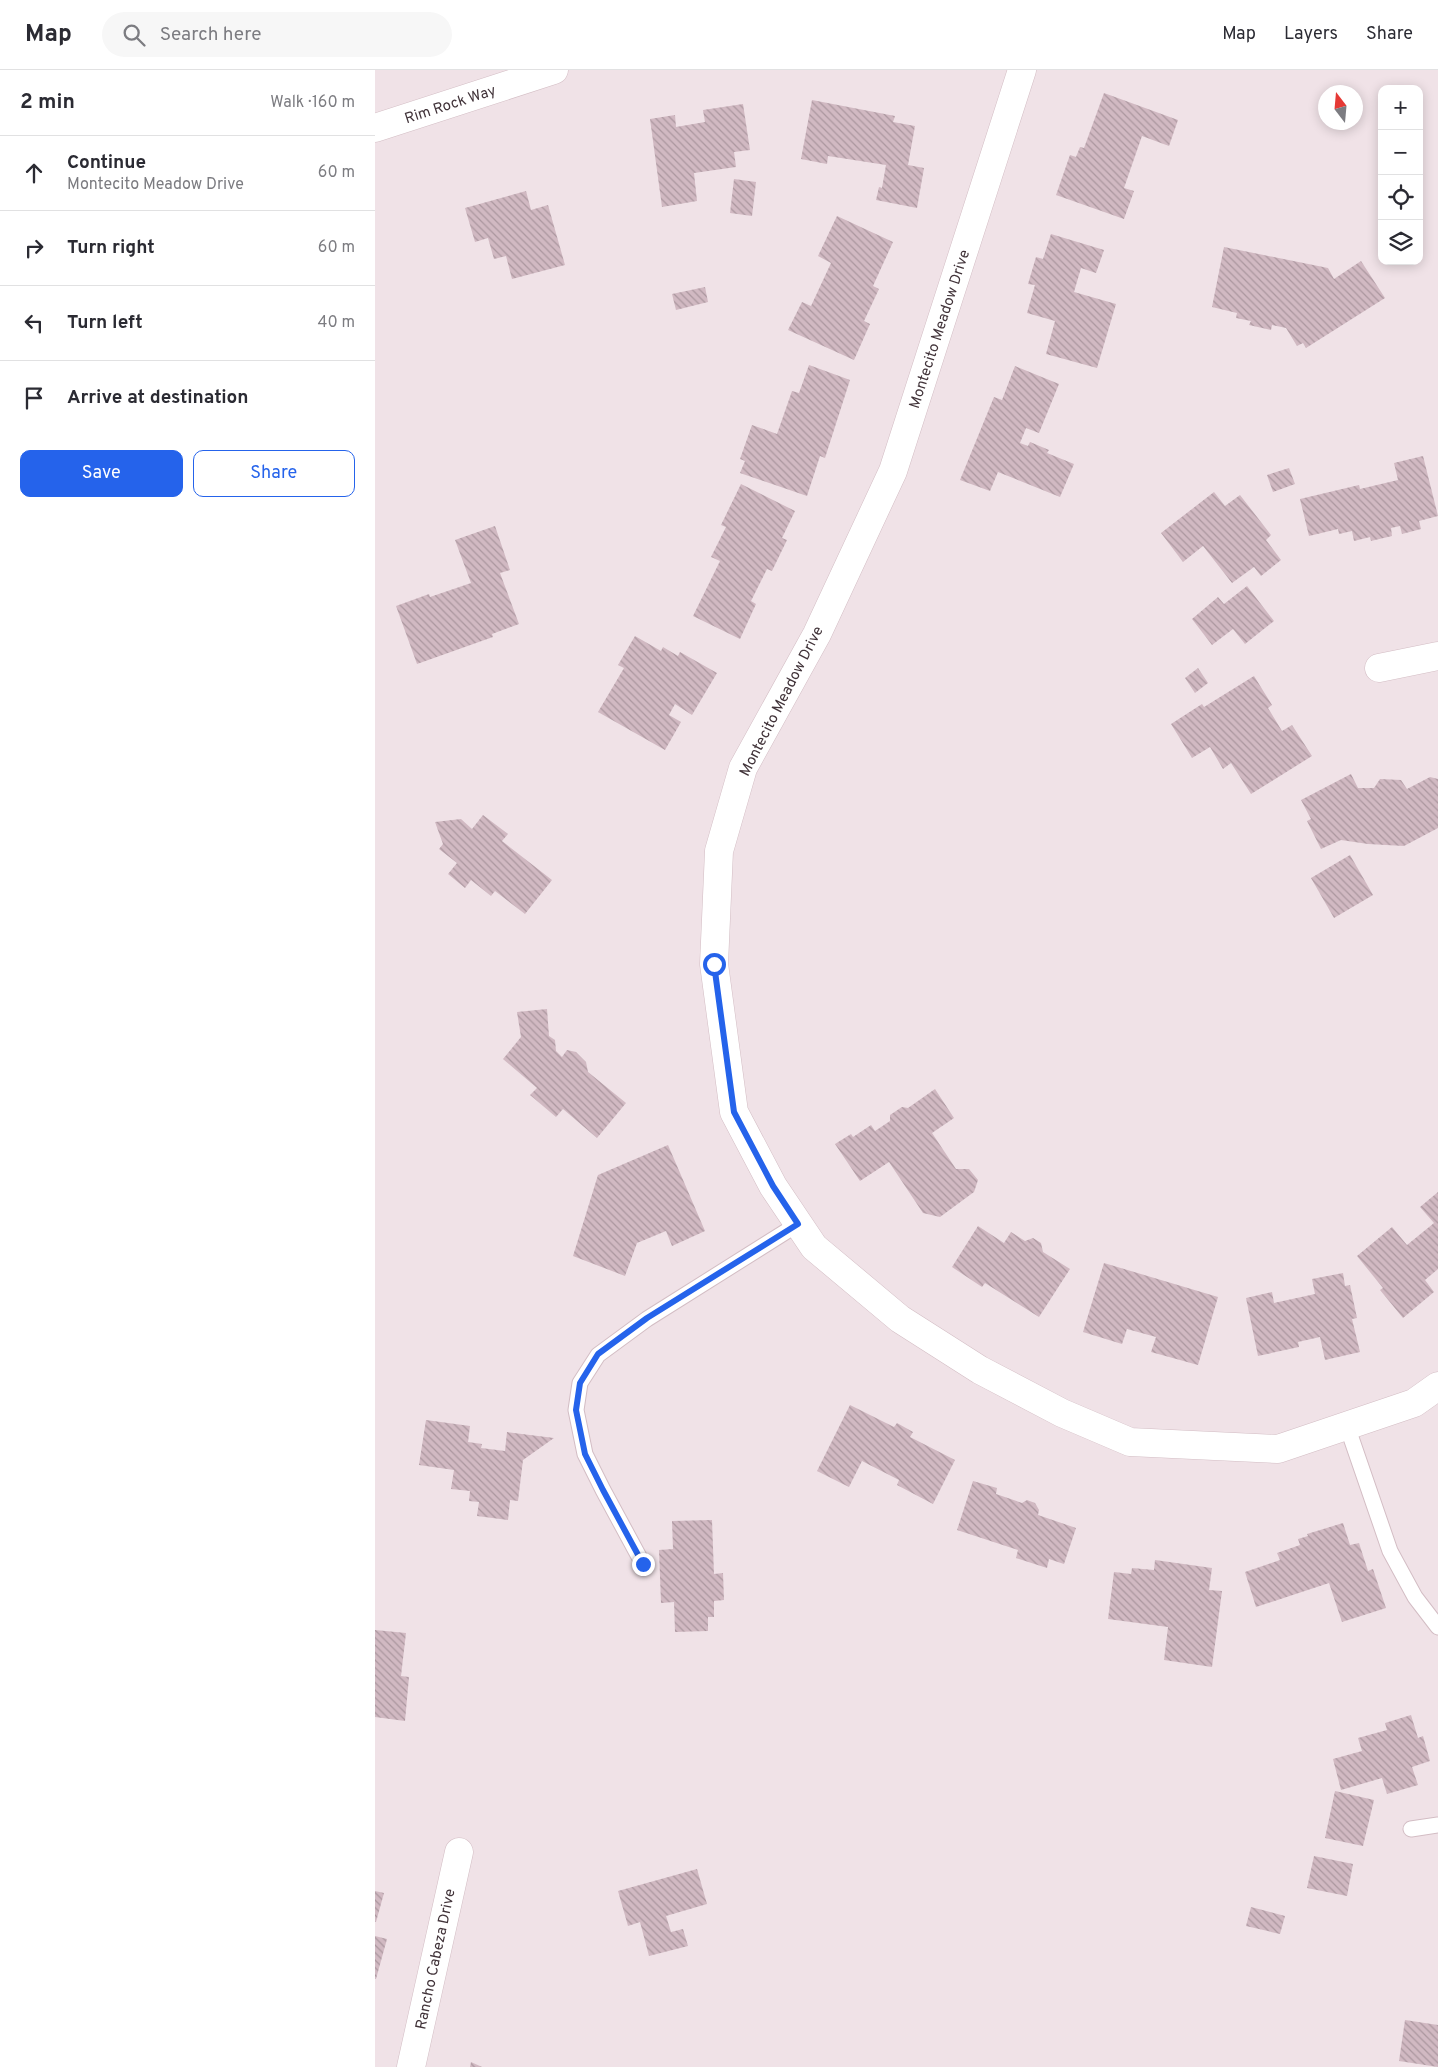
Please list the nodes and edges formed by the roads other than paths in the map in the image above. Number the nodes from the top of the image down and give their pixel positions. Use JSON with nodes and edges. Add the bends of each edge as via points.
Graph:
{"nodes":[{"id":1,"x":554,"y":70,"type":"edge"},
{"id":2,"x":1021,"y":70,"type":"edge"},
{"id":3,"x":375,"y":128,"type":"edge"},
{"id":4,"x":1438,"y":656,"type":"edge"},
{"id":5,"x":1379,"y":668,"type":"dead end"},
{"id":6,"x":798,"y":1224,"type":"junction"},
{"id":7,"x":1438,"y":1386,"type":"edge"},
{"id":8,"x":1347,"y":1426,"type":"junction"},
{"id":9,"x":643,"y":1564,"type":"dead end"},
{"id":10,"x":1438,"y":1627,"type":"edge"},
{"id":11,"x":1438,"y":1825,"type":"edge"},
{"id":12,"x":1411,"y":1829,"type":"dead end"},
{"id":13,"x":459,"y":1852,"type":"dead end"},
{"id":14,"x":411,"y":2067,"type":"edge"}],
"edges":[{"from":1,"to":3,"type":"street","name":"Rim Rock Way"},
{"from":2,"to":6,"type":"street","name":"Montecito Meadow Drive","via":[[893,471],[817,634],[743,768],[719,851],[714,964],[734,1112],[773,1186]]},
{"from":4,"to":5,"type":"street"},
{"from":6,"to":8,"type":"street","name":"Montecito Meadow Drive","via":[[814,1247],[899,1319],[980,1370],[1062,1413],[1130,1442],[1278,1450]]},
{"from":6,"to":9,"type":"lane","via":[[647,1318],[598,1354],[580,1383],[576,1410],[585,1454]]},
{"from":7,"to":8,"type":"street","name":"Montecito Meadow Drive","via":[[1414,1403]]},
{"from":8,"to":10,"type":"lane","via":[[1390,1551],[1415,1597]]},
{"from":11,"to":12,"type":"lane"},
{"from":13,"to":14,"type":"street","name":"Rancho Cabeza Drive"}]}
